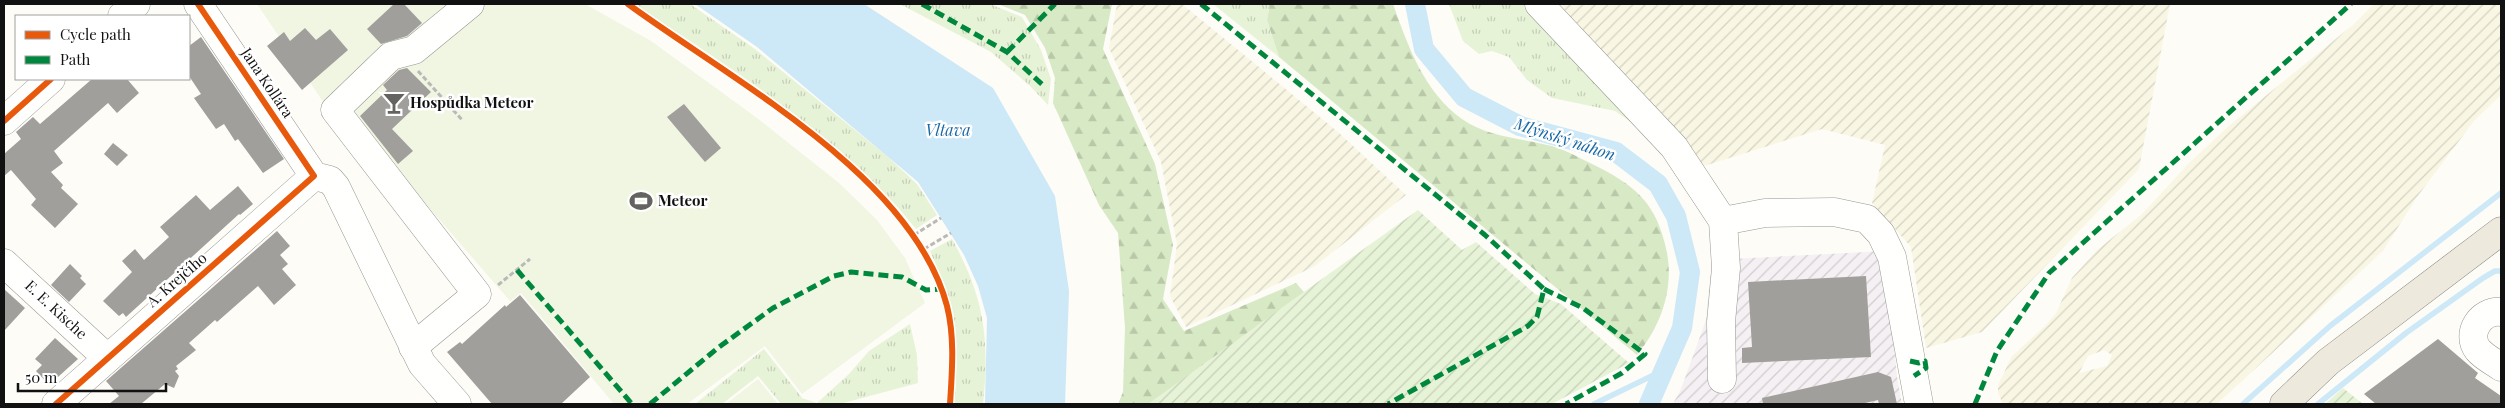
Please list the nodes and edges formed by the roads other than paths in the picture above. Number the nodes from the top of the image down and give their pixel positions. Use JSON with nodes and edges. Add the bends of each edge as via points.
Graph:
{"nodes":[{"id":1,"x":136,"y":4,"type":"edge"},
{"id":2,"x":198,"y":4,"type":"edge"},
{"id":3,"x":470,"y":4,"type":"edge"},
{"id":4,"x":1539,"y":4,"type":"edge"},
{"id":5,"x":123,"y":15,"type":"edge"},
{"id":6,"x":50,"y":80,"type":"edge"},
{"id":7,"x":4,"y":121,"type":"edge"},
{"id":8,"x":314,"y":176,"type":"junction"},
{"id":9,"x":1723,"y":221,"type":"junction"},
{"id":10,"x":2501,"y":231,"type":"edge"},
{"id":11,"x":4,"y":263,"type":"edge"},
{"id":12,"x":2501,"y":312,"type":"edge"},
{"id":13,"x":413,"y":347,"type":"junction"},
{"id":14,"x":107,"y":358,"type":"junction"},
{"id":15,"x":2501,"y":367,"type":"edge"},
{"id":16,"x":1722,"y":380,"type":"dead end"},
{"id":17,"x":56,"y":404,"type":"edge"},
{"id":18,"x":457,"y":404,"type":"edge"},
{"id":19,"x":1919,"y":404,"type":"edge"},
{"id":20,"x":2284,"y":404,"type":"edge"}],
"edges":[{"from":1,"to":5,"type":"street"},
{"from":2,"to":8,"type":"street","name":"Jana Kollára"},
{"from":3,"to":13,"type":"street","via":[[414,50],[397,54],[335,110],[477,294]]},
{"from":4,"to":9,"type":"street","via":[[1674,147]]},
{"from":6,"to":7,"type":"street"},
{"from":8,"to":13,"type":"street","via":[[330,180],[336,187]]},
{"from":8,"to":14,"type":"street","name":"A. Krejčího"},
{"from":9,"to":16,"type":"street","via":[[1726,268],[1721,322]]},
{"from":9,"to":19,"type":"street","via":[[1765,213],[1834,212],[1867,220],[1881,234],[1892,257]]},
{"from":10,"to":20,"type":"main road","via":[[2328,362]]},
{"from":11,"to":14,"type":"street","name":"E. E. Kische"},
{"from":12,"to":15,"type":"street","via":[[2482,316],[2474,330],[2473,340],[2479,351]]},
{"from":13,"to":18,"type":"street","via":[[422,364]]},
{"from":14,"to":17,"type":"street","name":"A. Krejčího"}]}
